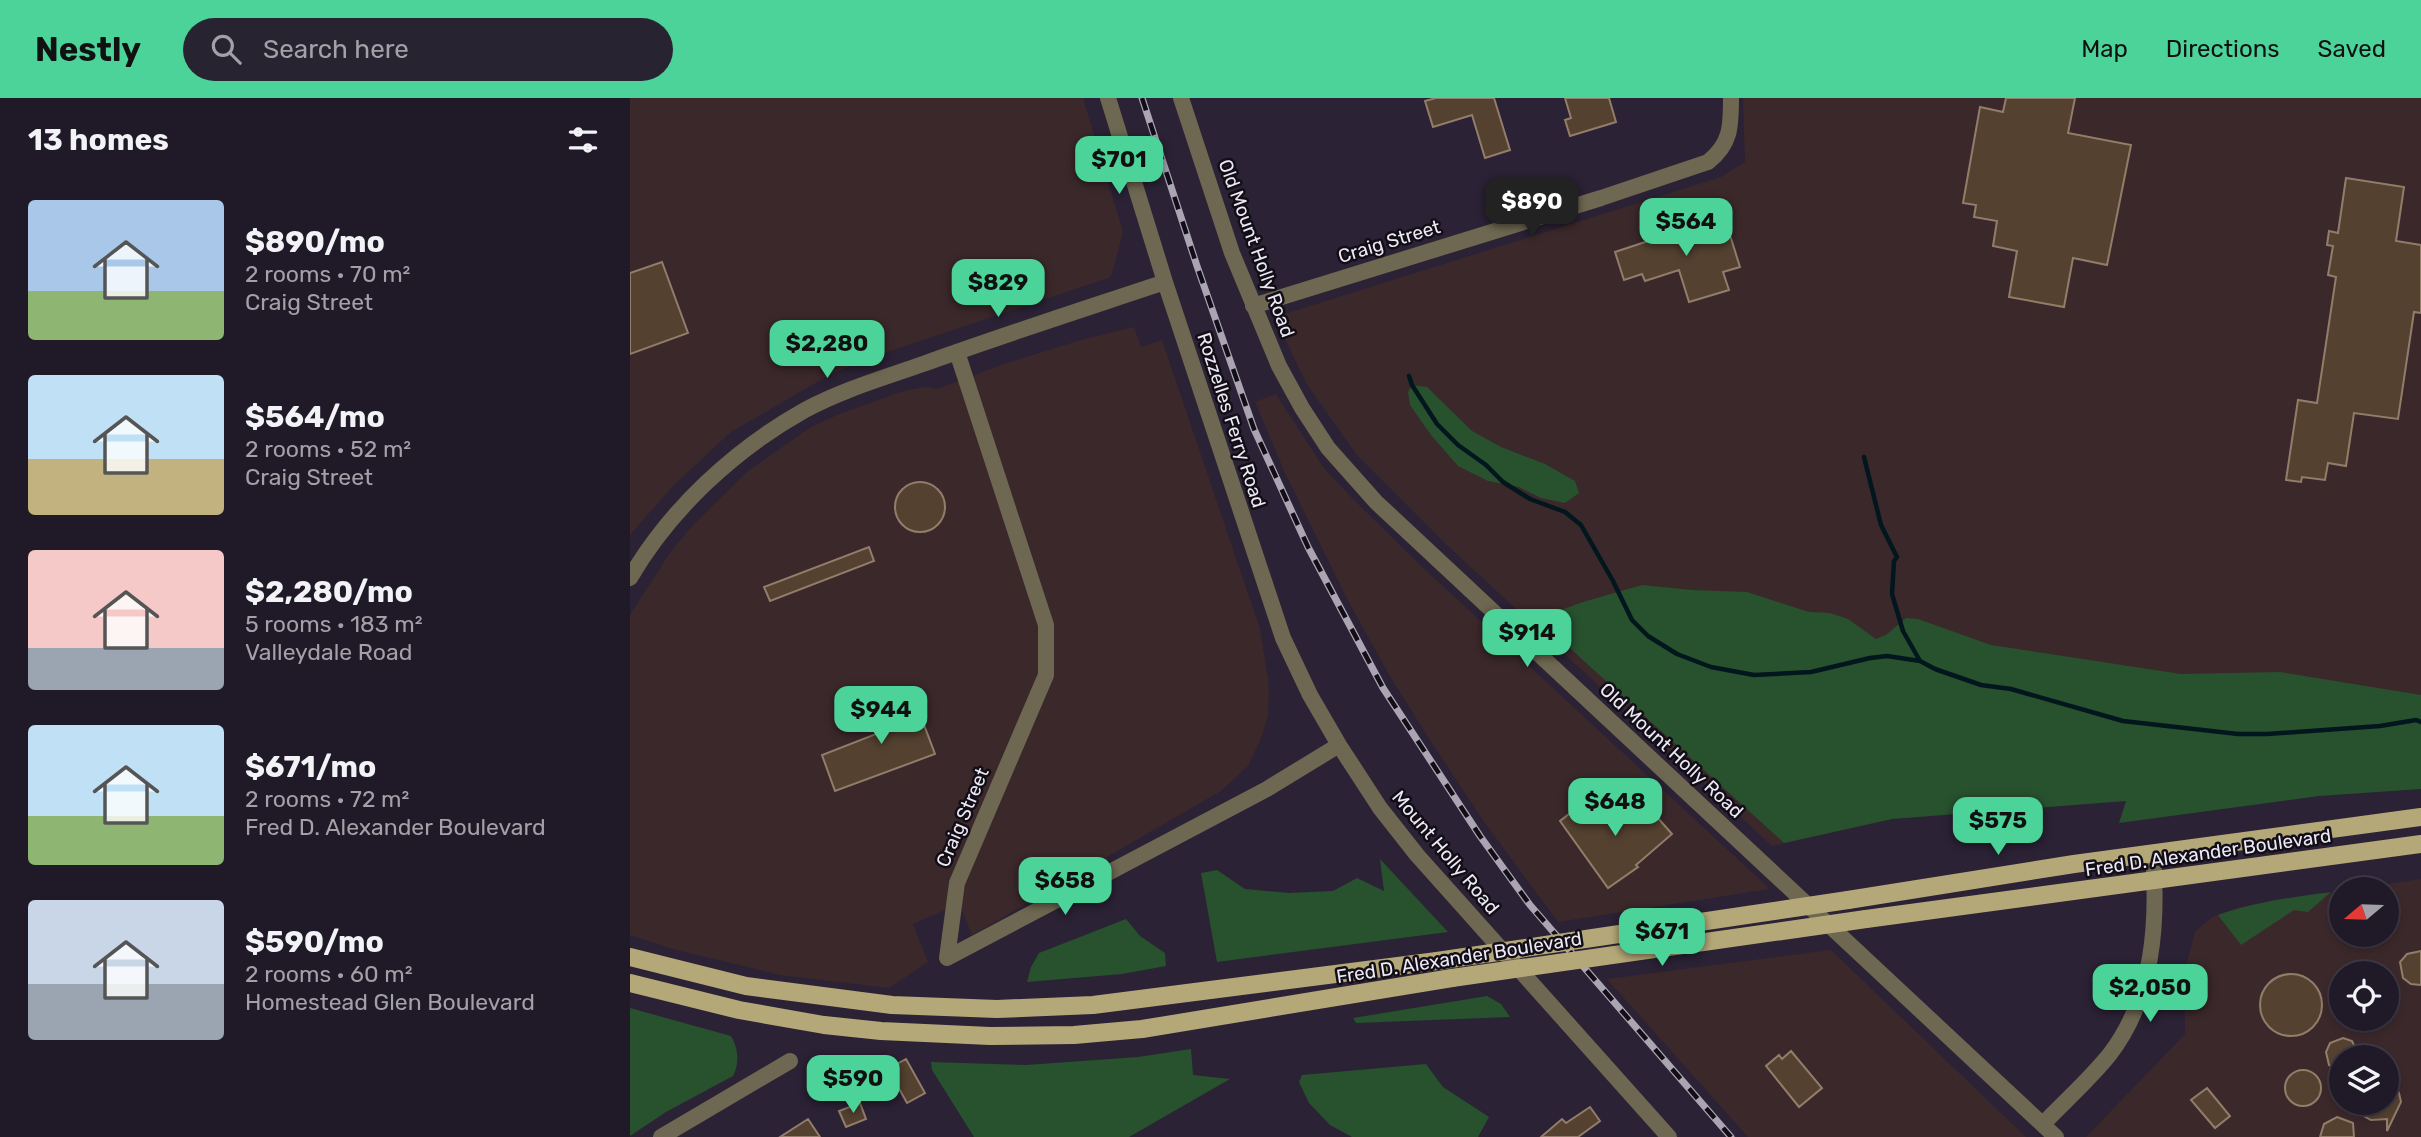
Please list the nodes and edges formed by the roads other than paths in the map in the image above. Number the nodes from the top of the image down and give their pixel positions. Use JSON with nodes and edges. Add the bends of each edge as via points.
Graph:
{"nodes":[{"id":1,"x":1108,"y":98,"type":"edge"},
{"id":2,"x":1181,"y":98,"type":"edge"},
{"id":3,"x":1731,"y":98,"type":"edge"},
{"id":4,"x":1165,"y":282,"type":"junction"},
{"id":5,"x":1253,"y":306,"type":"junction"},
{"id":6,"x":957,"y":352,"type":"junction"},
{"id":7,"x":630,"y":578,"type":"edge"},
{"id":8,"x":1339,"y":745,"type":"junction"},
{"id":9,"x":2421,"y":817,"type":"edge"},
{"id":10,"x":2421,"y":844,"type":"edge"},
{"id":11,"x":2153,"y":854,"type":"junction"},
{"id":12,"x":2155,"y":881,"type":"junction"},
{"id":13,"x":630,"y":957,"type":"edge"},
{"id":14,"x":630,"y":983,"type":"edge"},
{"id":15,"x":790,"y":1061,"type":"dead end"},
{"id":16,"x":2043,"y":1124,"type":"junction"},
{"id":17,"x":660,"y":1137,"type":"edge"},
{"id":18,"x":1669,"y":1137,"type":"edge"},
{"id":19,"x":2056,"y":1137,"type":"edge"}],
"edges":[{"from":1,"to":4,"type":"street","name":"Rozzelles Ferry Road"},
{"from":2,"to":5,"type":"street","name":"Old Mount Holly Road"},
{"from":3,"to":5,"type":"street","name":"Craig Street","via":[[1727,142],[1708,162]]},
{"from":4,"to":6,"type":"street"},
{"from":4,"to":8,"type":"street","name":"Rozzelles Ferry Road","via":[[1283,638]]},
{"from":5,"to":16,"type":"street","name":"Old Mount Holly Road","via":[[1302,408],[1328,448],[1376,502]]},
{"from":6,"to":7,"type":"street","via":[[861,385],[805,410],[758,440],[696,494],[662,531]]},
{"from":6,"to":8,"type":"street","name":"Craig Street","via":[[1046,625],[1046,675],[957,883],[947,958],[1267,789]]},
{"from":8,"to":18,"type":"street","name":"Mount Holly Road","via":[[1417,855]]},
{"from":9,"to":11,"type":"main road","name":"Fred D. Alexander Boulevard"},
{"from":10,"to":12,"type":"main road","name":"Fred D. Alexander Boulevard"},
{"from":11,"to":12,"type":"street"},
{"from":11,"to":13,"type":"main road","name":"Fred D. Alexander Boulevard","bridge":true,"via":[[1437,961],[1104,1004],[997,1009],[892,1005],[746,986]]},
{"from":12,"to":14,"type":"main road","name":"Fred D. Alexander Boulevard","bridge":true,"via":[[1452,978],[1142,1029],[1074,1035],[990,1036],[824,1025]]},
{"from":12,"to":16,"type":"street","via":[[2152,950],[2130,1023],[2108,1056]]},
{"from":15,"to":17,"type":"street"},
{"from":16,"to":19,"type":"street","name":"Old Mount Holly Road"}]}
